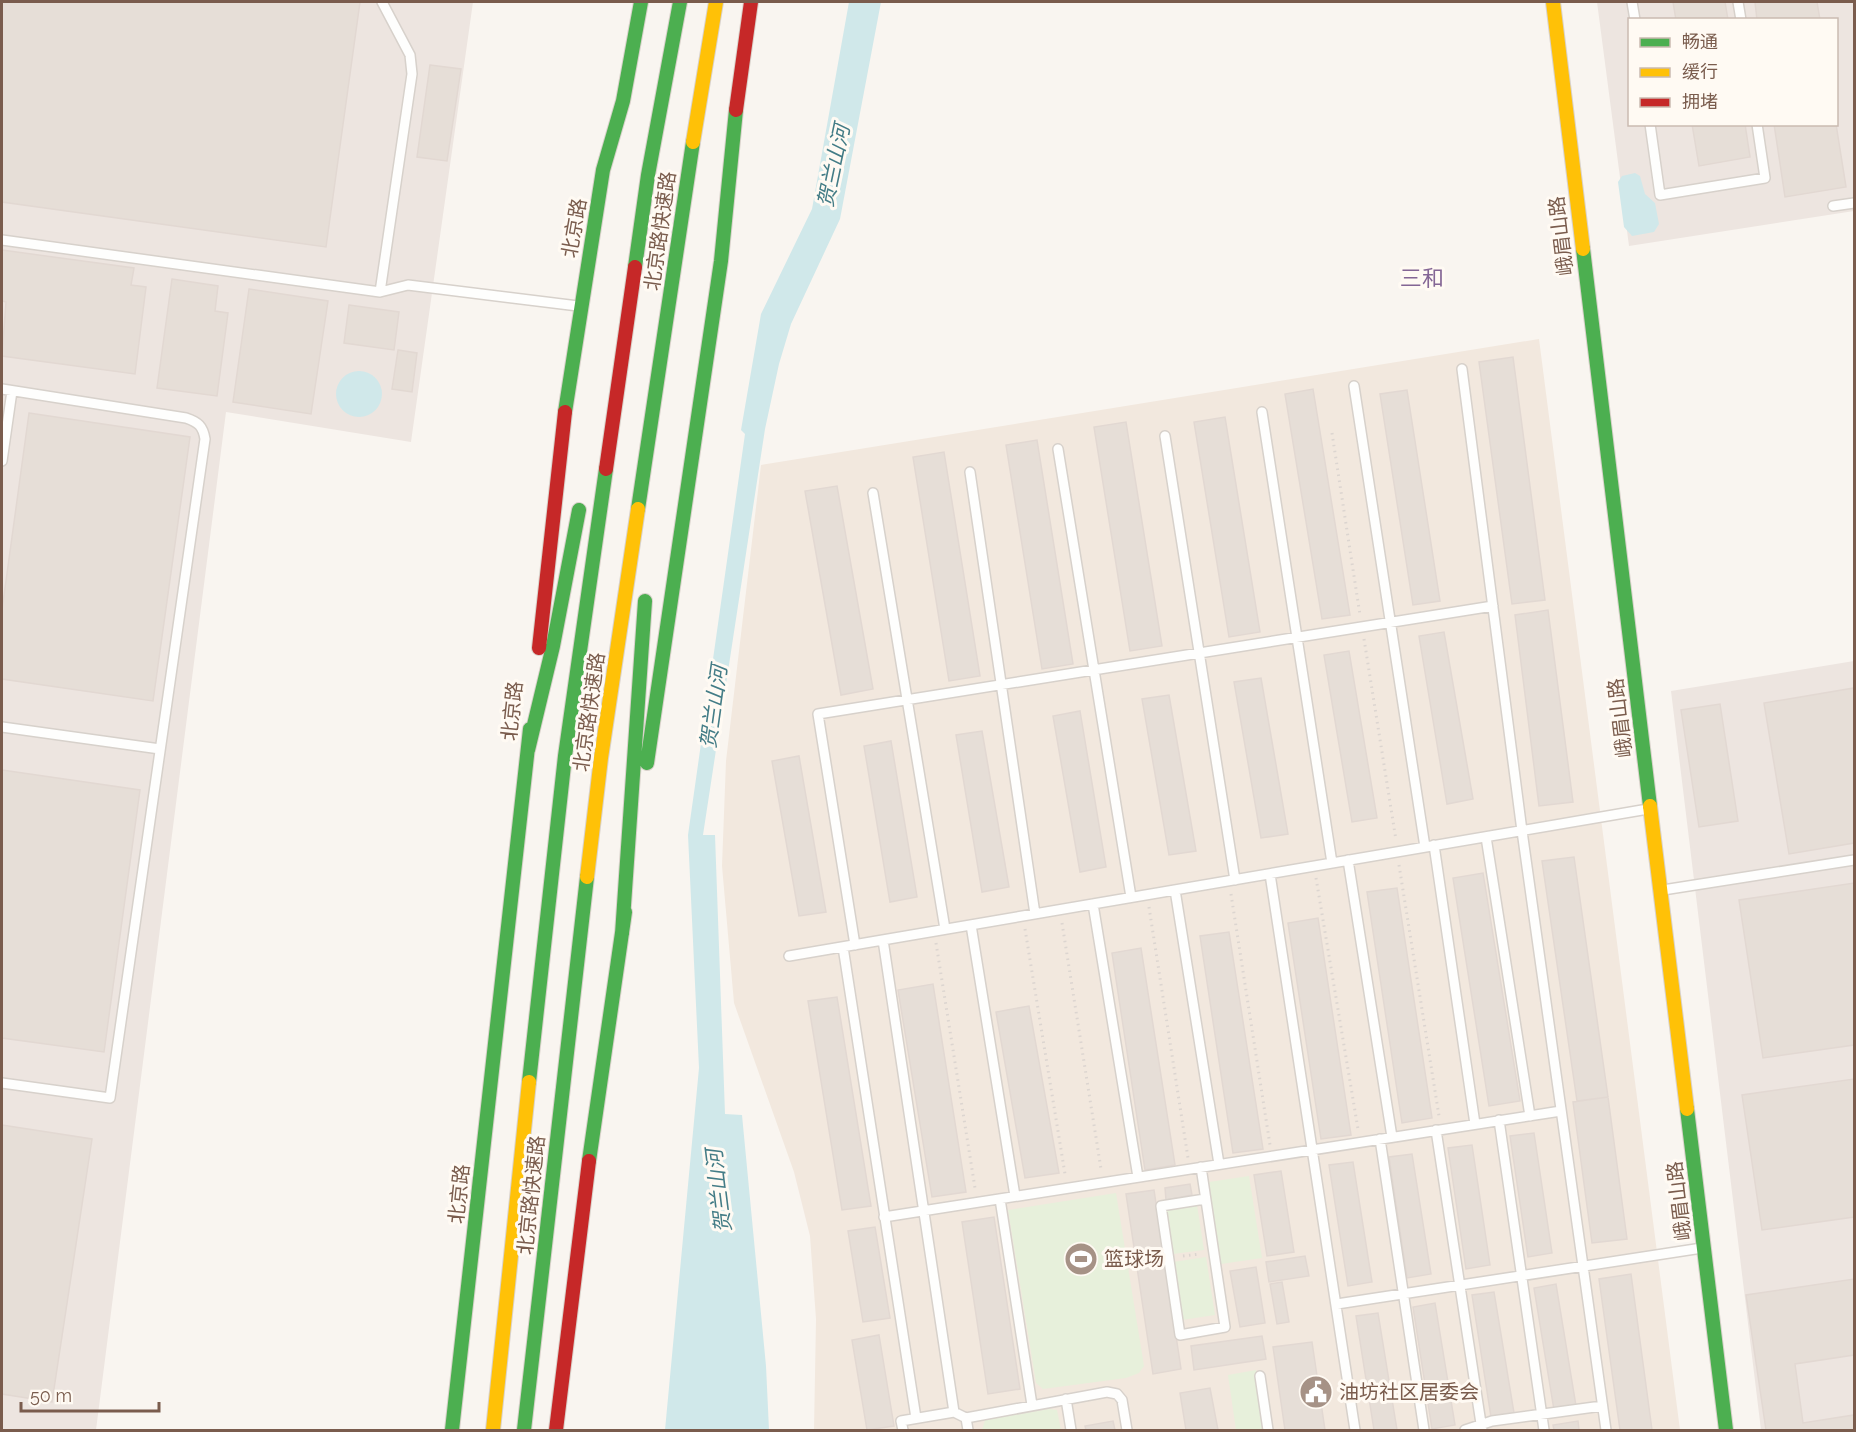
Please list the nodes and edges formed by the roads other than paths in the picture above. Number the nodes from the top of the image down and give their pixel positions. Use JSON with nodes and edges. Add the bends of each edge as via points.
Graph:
{"nodes":[{"id":1,"x":382,"y":2,"type":"edge"},
{"id":2,"x":640,"y":2,"type":"edge"},
{"id":3,"x":680,"y":2,"type":"edge"},
{"id":4,"x":716,"y":2,"type":"edge"},
{"id":5,"x":751,"y":2,"type":"edge"},
{"id":6,"x":1553,"y":2,"type":"edge"},
{"id":7,"x":1632,"y":2,"type":"edge"},
{"id":8,"x":1738,"y":2,"type":"edge"},
{"id":9,"x":1635,"y":18,"type":"edge"},
{"id":10,"x":1741,"y":18,"type":"edge"},
{"id":11,"x":676,"y":24,"type":"junction"},
{"id":12,"x":695,"y":126,"type":"junction"},
{"id":13,"x":1650,"y":126,"type":"edge"},
{"id":14,"x":1757,"y":126,"type":"edge"},
{"id":15,"x":634,"y":169,"type":"dead end"},
{"id":16,"x":1854,"y":203,"type":"edge"},
{"id":17,"x":1833,"y":206,"type":"dead end"},
{"id":18,"x":2,"y":240,"type":"edge"},
{"id":19,"x":689,"y":266,"type":"dead end"},
{"id":20,"x":380,"y":292,"type":"junction"},
{"id":21,"x":580,"y":307,"type":"junction"},
{"id":22,"x":1462,"y":369,"type":"dead end"},
{"id":23,"x":1354,"y":386,"type":"dead end"},
{"id":24,"x":7,"y":390,"type":"edge"},
{"id":25,"x":1262,"y":412,"type":"dead end"},
{"id":26,"x":1165,"y":436,"type":"dead end"},
{"id":27,"x":1058,"y":449,"type":"dead end"},
{"id":28,"x":2,"y":461,"type":"edge"},
{"id":29,"x":969,"y":472,"type":"dead end"},
{"id":30,"x":873,"y":494,"type":"dead end"},
{"id":31,"x":581,"y":495,"type":"dead end"},
{"id":32,"x":647,"y":589,"type":"dead end"},
{"id":33,"x":1493,"y":606,"type":"junction"},
{"id":34,"x":1390,"y":624,"type":"junction"},
{"id":35,"x":1297,"y":638,"type":"junction"},
{"id":36,"x":1199,"y":654,"type":"junction"},
{"id":37,"x":1094,"y":670,"type":"junction"},
{"id":38,"x":1001,"y":685,"type":"junction"},
{"id":39,"x":907,"y":700,"type":"junction"},
{"id":40,"x":2,"y":727,"type":"edge"},
{"id":41,"x":160,"y":749,"type":"junction"},
{"id":42,"x":528,"y":750,"type":"junction"},
{"id":43,"x":1651,"y":808,"type":"junction"},
{"id":44,"x":1522,"y":831,"type":"junction"},
{"id":45,"x":1486,"y":837,"type":"junction"},
{"id":46,"x":1430,"y":846,"type":"junction"},
{"id":47,"x":1348,"y":860,"type":"junction"},
{"id":48,"x":1854,"y":860,"type":"edge"},
{"id":49,"x":1332,"y":863,"type":"junction"},
{"id":50,"x":1270,"y":873,"type":"junction"},
{"id":51,"x":1232,"y":880,"type":"junction"},
{"id":52,"x":1175,"y":890,"type":"junction"},
{"id":53,"x":1660,"y":891,"type":"junction"},
{"id":54,"x":1131,"y":897,"type":"junction"},
{"id":55,"x":1093,"y":904,"type":"junction"},
{"id":56,"x":1035,"y":914,"type":"junction"},
{"id":57,"x":971,"y":925,"type":"junction"},
{"id":58,"x":945,"y":929,"type":"junction"},
{"id":59,"x":622,"y":934,"type":"junction"},
{"id":60,"x":883,"y":940,"type":"junction"},
{"id":61,"x":855,"y":945,"type":"junction"},
{"id":62,"x":843,"y":947,"type":"junction"},
{"id":63,"x":789,"y":956,"type":"dead end"},
{"id":64,"x":2,"y":1083,"type":"edge"},
{"id":65,"x":1561,"y":1111,"type":"junction"},
{"id":66,"x":1530,"y":1116,"type":"junction"},
{"id":67,"x":1499,"y":1120,"type":"junction"},
{"id":68,"x":1475,"y":1124,"type":"junction"},
{"id":69,"x":1439,"y":1130,"type":"junction"},
{"id":70,"x":1392,"y":1137,"type":"junction"},
{"id":71,"x":1380,"y":1139,"type":"junction"},
{"id":72,"x":1313,"y":1149,"type":"junction"},
{"id":73,"x":1219,"y":1164,"type":"junction"},
{"id":74,"x":1201,"y":1167,"type":"junction"},
{"id":75,"x":1138,"y":1177,"type":"junction"},
{"id":76,"x":1015,"y":1196,"type":"junction"},
{"id":77,"x":1000,"y":1198,"type":"junction"},
{"id":78,"x":1206,"y":1198,"type":"junction"},
{"id":79,"x":923,"y":1210,"type":"junction"},
{"id":80,"x":884,"y":1217,"type":"junction"},
{"id":81,"x":1704,"y":1247,"type":"junction"},
{"id":82,"x":1583,"y":1266,"type":"junction"},
{"id":83,"x":1523,"y":1276,"type":"junction"},
{"id":84,"x":1460,"y":1286,"type":"junction"},
{"id":85,"x":1404,"y":1294,"type":"junction"},
{"id":86,"x":1337,"y":1304,"type":"junction"},
{"id":87,"x":1260,"y":1376,"type":"dead end"},
{"id":88,"x":1066,"y":1399,"type":"junction"},
{"id":89,"x":1032,"y":1405,"type":"junction"},
{"id":90,"x":1602,"y":1406,"type":"junction"},
{"id":91,"x":954,"y":1412,"type":"junction"},
{"id":92,"x":1542,"y":1414,"type":"junction"},
{"id":93,"x":916,"y":1418,"type":"junction"},
{"id":94,"x":966,"y":1418,"type":"junction"},
{"id":95,"x":1482,"y":1428,"type":"edge"},
{"id":96,"x":452,"y":1431,"type":"edge"},
{"id":97,"x":493,"y":1431,"type":"edge"},
{"id":98,"x":524,"y":1431,"type":"edge"},
{"id":99,"x":556,"y":1431,"type":"edge"},
{"id":100,"x":903,"y":1431,"type":"edge"},
{"id":101,"x":968,"y":1431,"type":"edge"},
{"id":102,"x":1071,"y":1431,"type":"edge"},
{"id":103,"x":1127,"y":1431,"type":"edge"},
{"id":104,"x":1268,"y":1431,"type":"edge"},
{"id":105,"x":1354,"y":1431,"type":"edge"},
{"id":106,"x":1424,"y":1431,"type":"edge"},
{"id":107,"x":1465,"y":1431,"type":"edge"},
{"id":108,"x":1544,"y":1431,"type":"edge"},
{"id":109,"x":1606,"y":1431,"type":"edge"},
{"id":110,"x":1726,"y":1431,"type":"edge"}],
"edges":[{"from":1,"to":20,"type":"lane","via":[[410,55],[412,74]]},
{"from":2,"to":21,"type":"main road","name":"北京路","via":[[623,101],[603,170]]},
{"from":3,"to":11,"type":"main road","name":"北京路快速路"},
{"from":4,"to":12,"type":"main road","name":"北京路快速路"},
{"from":5,"to":59,"type":"main road","via":[[739,76],[722,261]]},
{"from":6,"to":43,"type":"main road","name":"峨眉山路"},
{"from":7,"to":9,"type":"lane"},
{"from":8,"to":10,"type":"lane"},
{"from":11,"to":15,"type":"main road"},
{"from":11,"to":97,"type":"main road","name":"北京路快速路","via":[[648,175],[565,756]]},
{"from":12,"to":19,"type":"main road"},
{"from":12,"to":98,"type":"main road","name":"北京路快速路","via":[[601,758]]},
{"from":13,"to":14,"type":"lane","via":[[1660,195],[1765,178]]},
{"from":16,"to":17,"type":"lane"},
{"from":18,"to":20,"type":"lane"},
{"from":20,"to":21,"type":"lane","via":[[408,285]]},
{"from":21,"to":42,"type":"main road","name":"北京路"},
{"from":22,"to":33,"type":"lane"},
{"from":23,"to":34,"type":"lane"},
{"from":24,"to":28,"type":"lane"},
{"from":24,"to":41,"type":"lane","via":[[186,418],[203,429],[205,439]]},
{"from":25,"to":35,"type":"lane"},
{"from":26,"to":36,"type":"lane"},
{"from":27,"to":37,"type":"lane"},
{"from":29,"to":38,"type":"lane"},
{"from":30,"to":39,"type":"lane"},
{"from":31,"to":42,"type":"main road","via":[[553,646]]},
{"from":32,"to":59,"type":"main road"},
{"from":33,"to":34,"type":"lane"},
{"from":33,"to":44,"type":"lane"},
{"from":34,"to":35,"type":"lane"},
{"from":34,"to":46,"type":"lane"},
{"from":35,"to":36,"type":"lane"},
{"from":35,"to":49,"type":"lane"},
{"from":36,"to":37,"type":"lane"},
{"from":36,"to":51,"type":"lane"},
{"from":37,"to":38,"type":"lane"},
{"from":37,"to":54,"type":"lane"},
{"from":38,"to":39,"type":"lane"},
{"from":38,"to":56,"type":"lane"},
{"from":39,"to":58,"type":"lane"},
{"from":39,"to":61,"type":"lane","via":[[818,714]]},
{"from":40,"to":41,"type":"lane"},
{"from":41,"to":64,"type":"lane","via":[[110,1098]]},
{"from":42,"to":96,"type":"main road","name":"北京路"},
{"from":43,"to":44,"type":"lane"},
{"from":43,"to":53,"type":"main road","name":"峨眉山路"},
{"from":44,"to":45,"type":"lane"},
{"from":44,"to":65,"type":"lane"},
{"from":45,"to":46,"type":"lane"},
{"from":45,"to":66,"type":"lane"},
{"from":46,"to":47,"type":"lane"},
{"from":46,"to":68,"type":"lane"},
{"from":47,"to":49,"type":"lane"},
{"from":47,"to":70,"type":"lane"},
{"from":48,"to":53,"type":"lane"},
{"from":49,"to":50,"type":"lane"},
{"from":50,"to":51,"type":"lane"},
{"from":50,"to":72,"type":"lane"},
{"from":51,"to":52,"type":"lane"},
{"from":52,"to":54,"type":"lane"},
{"from":52,"to":73,"type":"lane"},
{"from":53,"to":81,"type":"main road","name":"峨眉山路"},
{"from":54,"to":55,"type":"lane"},
{"from":55,"to":56,"type":"lane"},
{"from":55,"to":75,"type":"lane"},
{"from":56,"to":57,"type":"lane"},
{"from":57,"to":58,"type":"lane"},
{"from":57,"to":76,"type":"lane"},
{"from":58,"to":60,"type":"lane"},
{"from":59,"to":99,"type":"main road"},
{"from":60,"to":61,"type":"lane"},
{"from":60,"to":79,"type":"lane"},
{"from":61,"to":62,"type":"lane"},
{"from":62,"to":63,"type":"lane"},
{"from":62,"to":80,"type":"lane"},
{"from":65,"to":66,"type":"lane"},
{"from":65,"to":82,"type":"lane"},
{"from":66,"to":67,"type":"lane"},
{"from":67,"to":68,"type":"lane"},
{"from":67,"to":83,"type":"lane"},
{"from":68,"to":69,"type":"lane"},
{"from":69,"to":70,"type":"lane"},
{"from":69,"to":84,"type":"lane"},
{"from":70,"to":71,"type":"lane"},
{"from":71,"to":72,"type":"lane"},
{"from":71,"to":85,"type":"lane"},
{"from":72,"to":73,"type":"lane"},
{"from":72,"to":86,"type":"lane"},
{"from":73,"to":74,"type":"lane"},
{"from":74,"to":75,"type":"lane"},
{"from":74,"to":78,"type":"lane"},
{"from":75,"to":76,"type":"lane"},
{"from":76,"to":77,"type":"lane"},
{"from":77,"to":79,"type":"lane"},
{"from":77,"to":89,"type":"lane"},
{"from":78,"to":78,"type":"lane","via":[[1161,1206],[1180,1335],[1225,1328]]},
{"from":79,"to":80,"type":"lane"},
{"from":79,"to":91,"type":"lane"},
{"from":80,"to":93,"type":"lane"},
{"from":81,"to":82,"type":"lane"},
{"from":81,"to":110,"type":"main road","name":"峨眉山路"},
{"from":82,"to":83,"type":"lane"},
{"from":82,"to":90,"type":"lane"},
{"from":83,"to":84,"type":"lane"},
{"from":83,"to":92,"type":"lane"},
{"from":84,"to":85,"type":"lane"},
{"from":84,"to":95,"type":"lane"},
{"from":85,"to":86,"type":"lane"},
{"from":85,"to":106,"type":"lane"},
{"from":86,"to":105,"type":"lane"},
{"from":87,"to":104,"type":"lane"},
{"from":88,"to":89,"type":"lane"},
{"from":88,"to":102,"type":"lane"},
{"from":88,"to":103,"type":"lane","via":[[1117,1394],[1122,1400]]},
{"from":89,"to":94,"type":"lane"},
{"from":90,"to":92,"type":"lane"},
{"from":90,"to":109,"type":"lane"},
{"from":91,"to":93,"type":"lane"},
{"from":91,"to":94,"type":"lane"},
{"from":92,"to":95,"type":"lane"},
{"from":92,"to":108,"type":"lane"},
{"from":93,"to":100,"type":"lane","via":[[902,1421]]},
{"from":94,"to":101,"type":"lane"},
{"from":95,"to":107,"type":"lane"}]}
